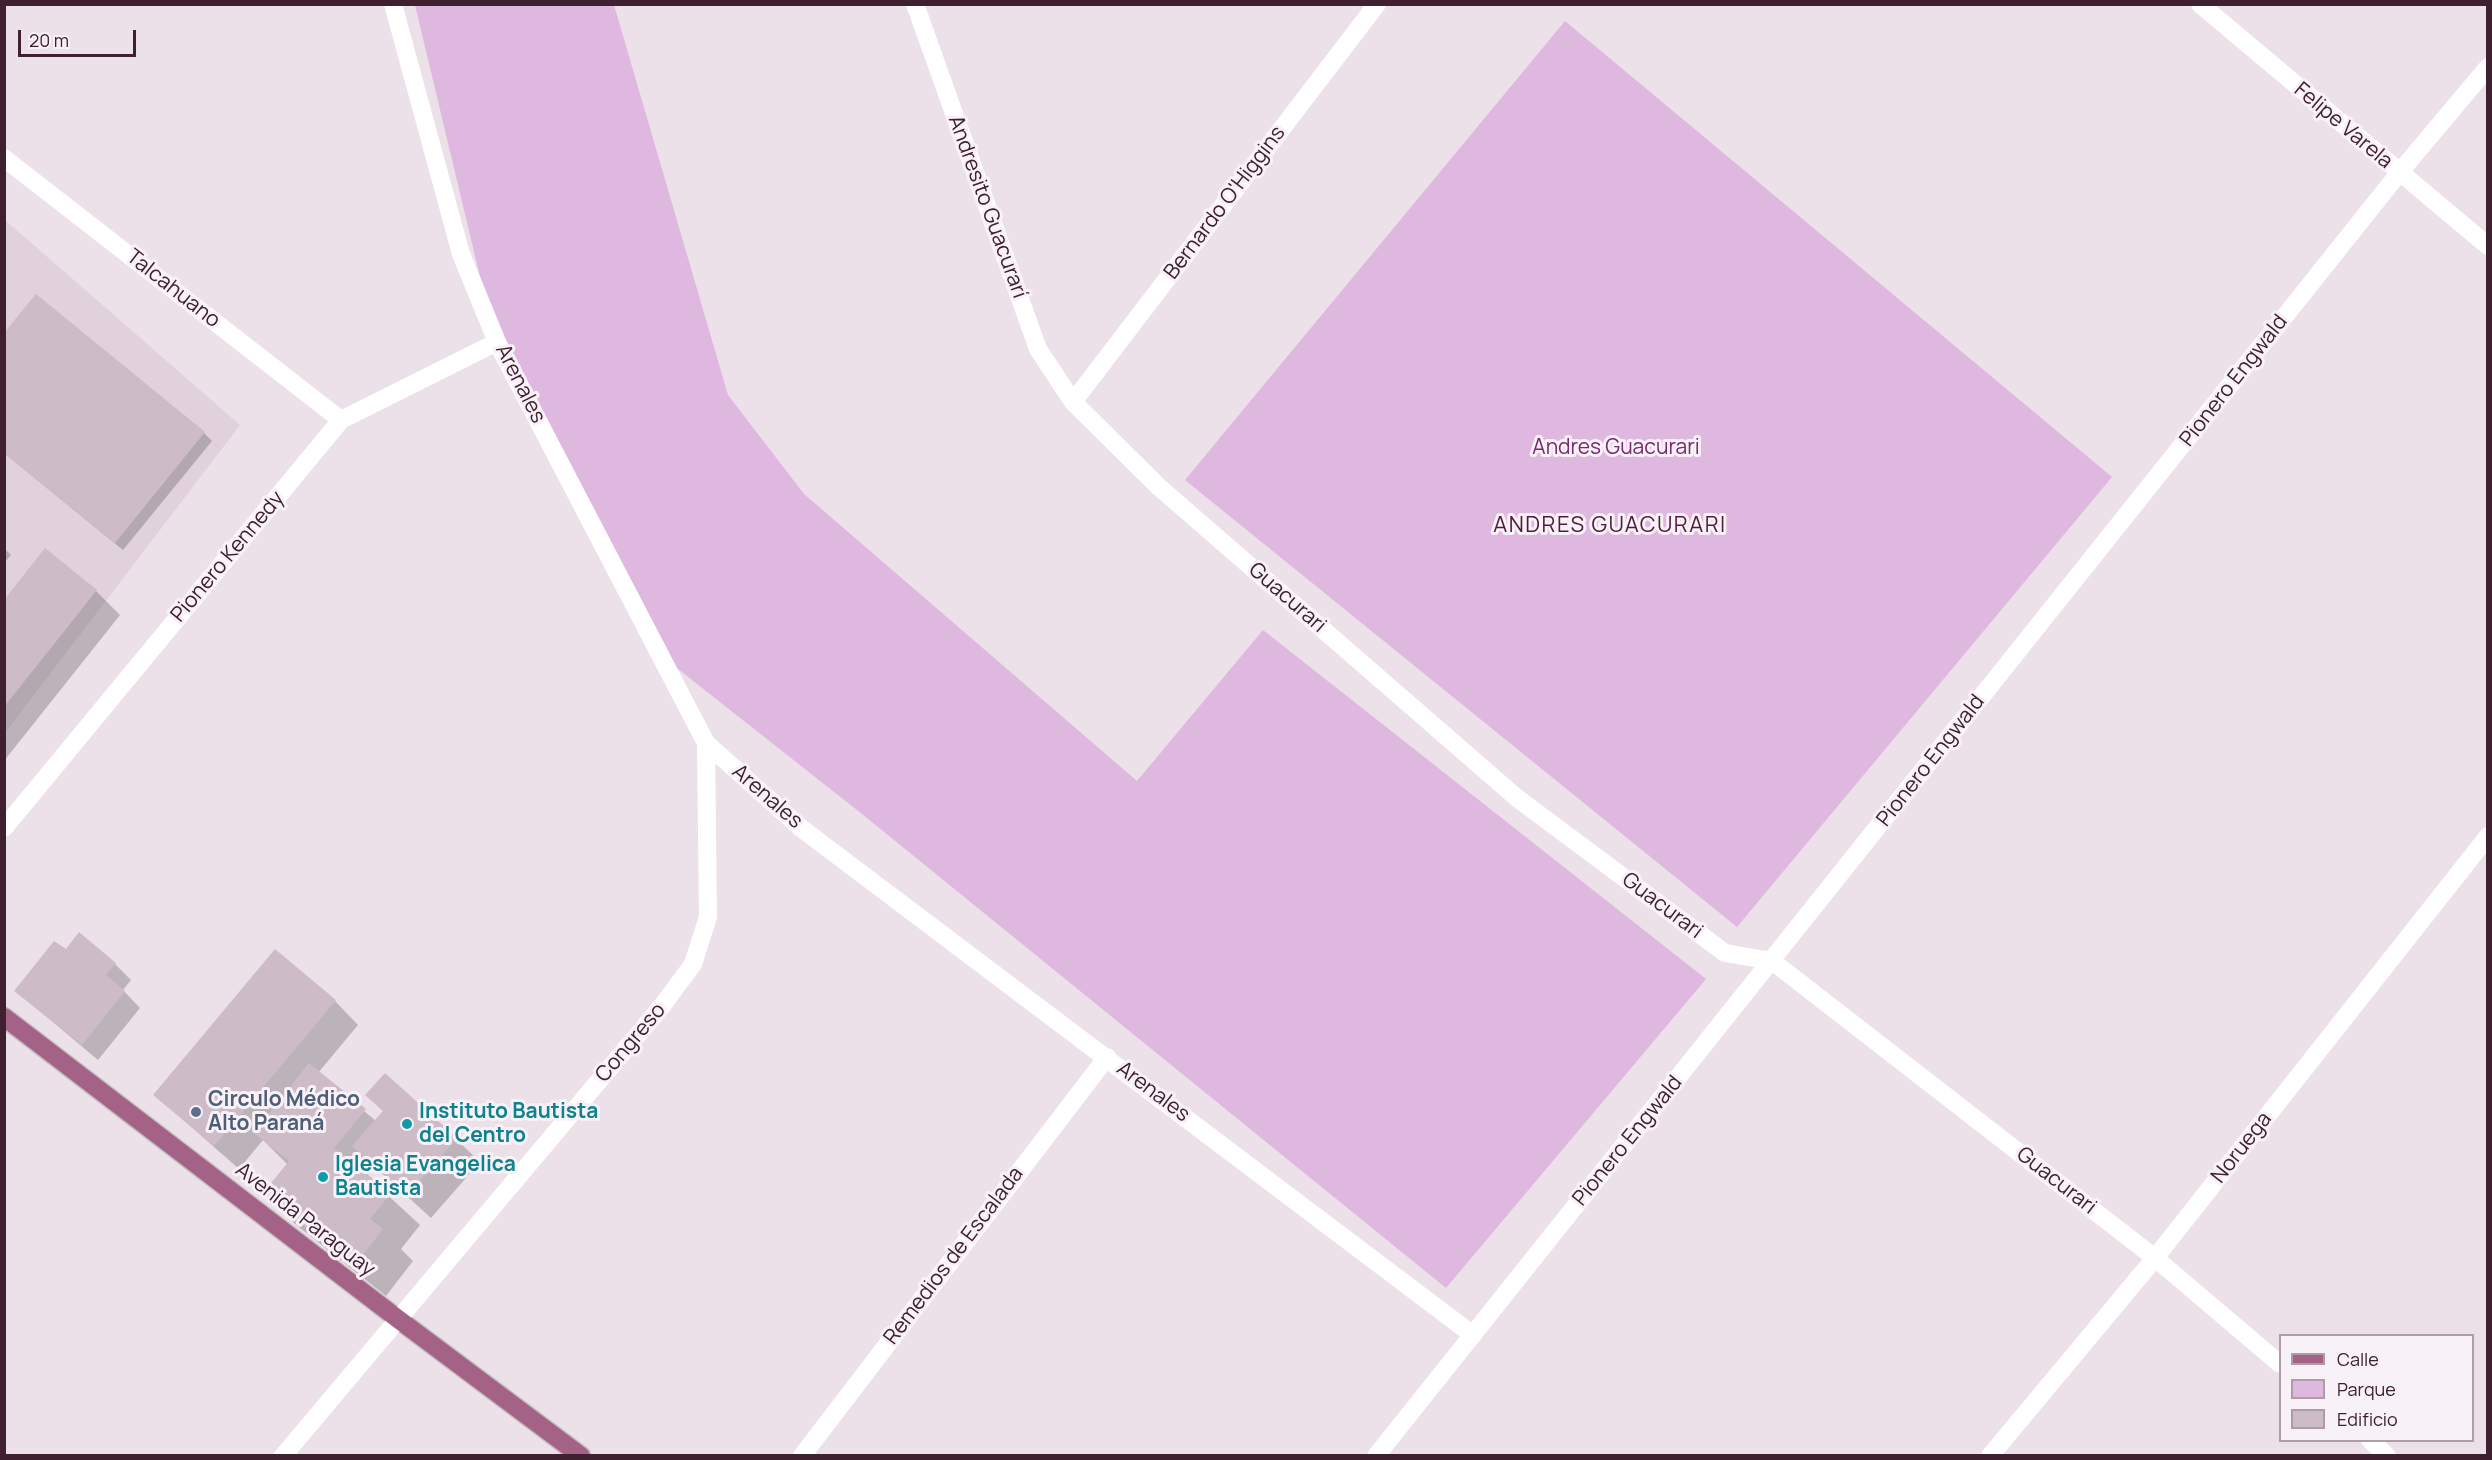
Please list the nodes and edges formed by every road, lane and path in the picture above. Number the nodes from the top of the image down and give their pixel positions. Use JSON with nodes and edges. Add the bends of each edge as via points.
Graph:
{"nodes":[{"id":1,"x":393,"y":4,"type":"edge"},
{"id":2,"x":915,"y":4,"type":"edge"},
{"id":3,"x":1377,"y":4,"type":"edge"},
{"id":4,"x":2200,"y":4,"type":"edge"},
{"id":5,"x":2487,"y":67,"type":"edge"},
{"id":6,"x":4,"y":158,"type":"edge"},
{"id":7,"x":2399,"y":173,"type":"junction"},
{"id":8,"x":2487,"y":246,"type":"edge"},
{"id":9,"x":497,"y":342,"type":"junction"},
{"id":10,"x":1073,"y":402,"type":"junction"},
{"id":11,"x":341,"y":420,"type":"junction"},
{"id":12,"x":706,"y":743,"type":"junction"},
{"id":13,"x":4,"y":828,"type":"edge"},
{"id":14,"x":2487,"y":836,"type":"edge"},
{"id":15,"x":1772,"y":961,"type":"junction"},
{"id":16,"x":4,"y":1017,"type":"edge"},
{"id":17,"x":1107,"y":1058,"type":"junction"},
{"id":18,"x":2155,"y":1258,"type":"junction"},
{"id":19,"x":398,"y":1319,"type":"junction"},
{"id":20,"x":1473,"y":1335,"type":"junction"},
{"id":21,"x":2279,"y":1363,"type":"edge"},
{"id":22,"x":2372,"y":1442,"type":"edge"},
{"id":23,"x":283,"y":1455,"type":"edge"},
{"id":24,"x":581,"y":1455,"type":"edge"},
{"id":25,"x":802,"y":1455,"type":"edge"},
{"id":26,"x":1376,"y":1455,"type":"edge"},
{"id":27,"x":1990,"y":1455,"type":"edge"},
{"id":28,"x":2387,"y":1455,"type":"edge"}],
"edges":[{"from":1,"to":9,"type":"street","name":"Arenales","via":[[461,254]]},
{"from":2,"to":10,"type":"street","name":"Andresito Guacurarí","via":[[1038,349]]},
{"from":3,"to":10,"type":"street","name":"Bernardo O'Higgins"},
{"from":4,"to":7,"type":"street","name":"Felipe Varela"},
{"from":5,"to":7,"type":"street","name":"Pionero Engwald"},
{"from":6,"to":11,"type":"street","name":"Talcahuano"},
{"from":7,"to":8,"type":"street","name":"Felipe Varela"},
{"from":7,"to":15,"type":"street","name":"Pionero Engwald"},
{"from":9,"to":11,"type":"street","name":"Pionero Kennedy"},
{"from":9,"to":12,"type":"street","name":"Arenales"},
{"from":10,"to":15,"type":"street","name":"Guacurari","via":[[1159,487],[1517,798],[1725,953]]},
{"from":11,"to":13,"type":"street","name":"Pionero Kennedy"},
{"from":12,"to":17,"type":"street","name":"Arenales","via":[[801,828]]},
{"from":12,"to":19,"type":"street","name":"Congreso","via":[[708,917],[693,964],[662,1006]]},
{"from":14,"to":18,"type":"street","name":"Noruega"},
{"from":15,"to":18,"type":"street","name":"Guacurari"},
{"from":15,"to":20,"type":"street","name":"Pionero Engwald"},
{"from":16,"to":19,"type":"main road","name":"Avenida Paraguay"},
{"from":17,"to":20,"type":"street","name":"Arenales"},
{"from":17,"to":25,"type":"street","name":"Remedios de Escalada"},
{"from":18,"to":21,"type":"street","name":"Guacurari"},
{"from":18,"to":27,"type":"street","name":"Noruega"},
{"from":19,"to":23,"type":"street","name":"Congreso"},
{"from":19,"to":24,"type":"main road","name":"Avenida Paraguay"},
{"from":20,"to":26,"type":"street","name":"Pionero Engwald"},
{"from":22,"to":28,"type":"street"}]}
